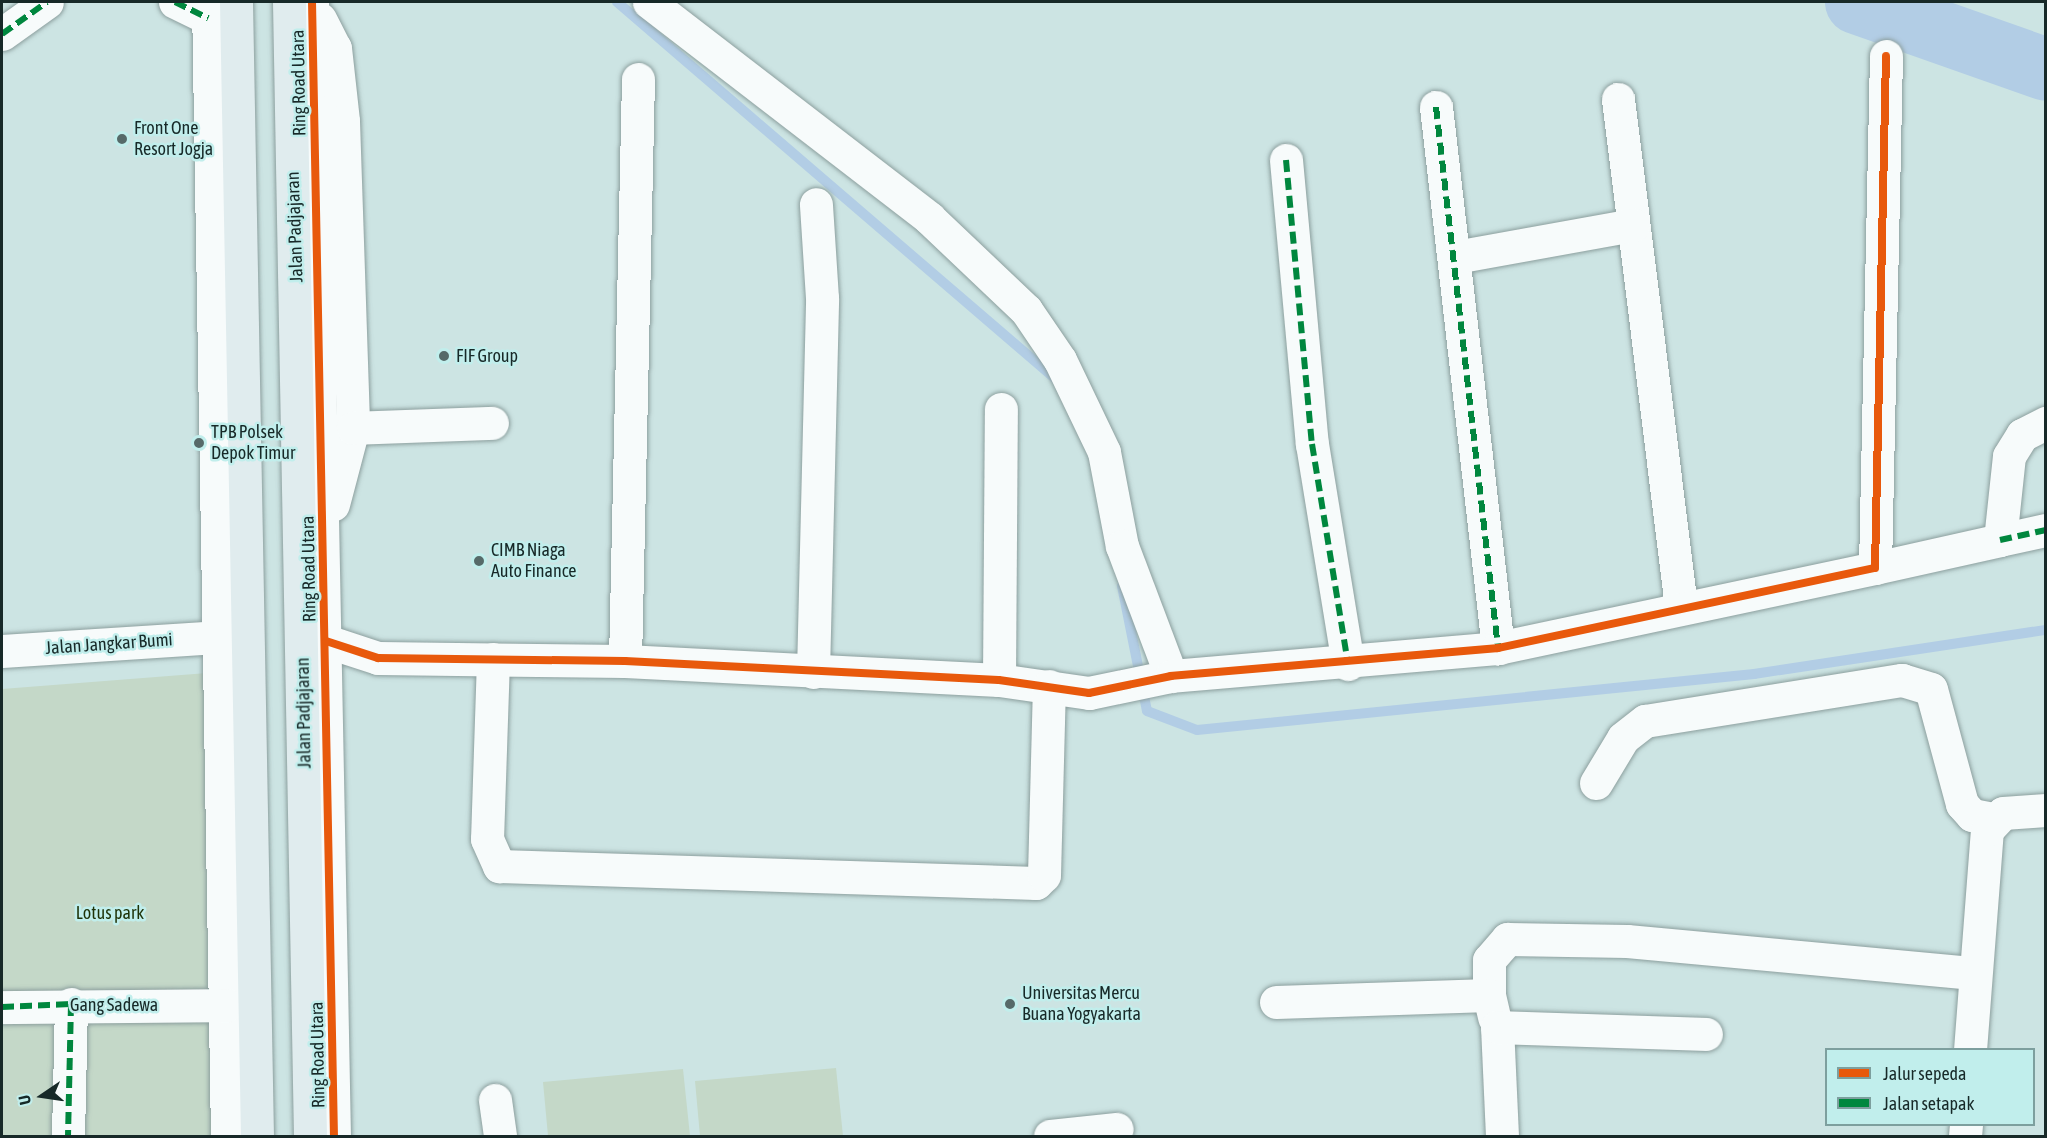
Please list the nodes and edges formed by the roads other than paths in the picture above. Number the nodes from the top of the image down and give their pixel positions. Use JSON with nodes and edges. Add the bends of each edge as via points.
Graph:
{"nodes":[{"id":1,"x":48,"y":2,"type":"edge"},
{"id":2,"x":175,"y":2,"type":"edge"},
{"id":3,"x":236,"y":2,"type":"edge"},
{"id":4,"x":304,"y":2,"type":"edge"},
{"id":5,"x":649,"y":2,"type":"edge"},
{"id":6,"x":208,"y":10,"type":"edge"},
{"id":7,"x":2,"y":34,"type":"edge"},
{"id":8,"x":1886,"y":56,"type":"dead end"},
{"id":9,"x":638,"y":79,"type":"dead end"},
{"id":10,"x":1618,"y":99,"type":"dead end"},
{"id":11,"x":1436,"y":107,"type":"dead end"},
{"id":12,"x":1286,"y":160,"type":"dead end"},
{"id":13,"x":816,"y":204,"type":"dead end"},
{"id":14,"x":1633,"y":225,"type":"junction"},
{"id":15,"x":1455,"y":257,"type":"junction"},
{"id":16,"x":307,"y":293,"type":"junction"},
{"id":17,"x":1001,"y":409,"type":"dead end"},
{"id":18,"x":492,"y":423,"type":"dead end"},
{"id":19,"x":2046,"y":423,"type":"edge"},
{"id":20,"x":353,"y":428,"type":"junction"},
{"id":21,"x":2046,"y":530,"type":"edge"},
{"id":22,"x":323,"y":540,"type":"junction"},
{"id":23,"x":2000,"y":540,"type":"junction"},
{"id":24,"x":1875,"y":568,"type":"junction"},
{"id":25,"x":1682,"y":607,"type":"junction"},
{"id":26,"x":217,"y":637,"type":"junction"},
{"id":27,"x":326,"y":641,"type":"junction"},
{"id":28,"x":1498,"y":648,"type":"junction"},
{"id":29,"x":2,"y":651,"type":"edge"},
{"id":30,"x":493,"y":659,"type":"junction"},
{"id":31,"x":625,"y":661,"type":"junction"},
{"id":32,"x":1348,"y":664,"type":"junction"},
{"id":33,"x":813,"y":672,"type":"junction"},
{"id":34,"x":1171,"y":676,"type":"junction"},
{"id":35,"x":999,"y":680,"type":"junction"},
{"id":36,"x":1049,"y":686,"type":"junction"},
{"id":37,"x":1596,"y":783,"type":"dead end"},
{"id":38,"x":2046,"y":810,"type":"edge"},
{"id":39,"x":1992,"y":819,"type":"junction"},
{"id":40,"x":319,"y":924,"type":"junction"},
{"id":41,"x":240,"y":933,"type":"junction"},
{"id":42,"x":1974,"y":973,"type":"junction"},
{"id":43,"x":1489,"y":995,"type":"junction"},
{"id":44,"x":1276,"y":1002,"type":"dead end"},
{"id":45,"x":71,"y":1004,"type":"junction"},
{"id":46,"x":227,"y":1005,"type":"junction"},
{"id":47,"x":2,"y":1007,"type":"edge"},
{"id":48,"x":1497,"y":1027,"type":"junction"},
{"id":49,"x":1706,"y":1034,"type":"dead end"},
{"id":50,"x":1970,"y":1048,"type":"edge"},
{"id":51,"x":495,"y":1100,"type":"dead end"},
{"id":52,"x":1117,"y":1129,"type":"dead end"},
{"id":53,"x":68,"y":1137,"type":"edge"},
{"id":54,"x":227,"y":1137,"type":"edge"},
{"id":55,"x":257,"y":1137,"type":"edge"},
{"id":56,"x":310,"y":1137,"type":"edge"},
{"id":57,"x":334,"y":1137,"type":"edge"},
{"id":58,"x":500,"y":1137,"type":"edge"},
{"id":59,"x":1050,"y":1137,"type":"edge"},
{"id":60,"x":1502,"y":1137,"type":"edge"}],
"edges":[{"from":1,"to":7,"type":"street"},
{"from":2,"to":6,"type":"street"},
{"from":3,"to":41,"type":"highway"},
{"from":4,"to":16,"type":"highway","name":"Jalan Padjajaran"},
{"from":4,"to":20,"type":"street","via":[[335,48],[343,121]]},
{"from":5,"to":34,"type":"street","via":[[929,218],[1026,310],[1060,360],[1104,452],[1122,546]]},
{"from":6,"to":26,"type":"street"},
{"from":8,"to":24,"type":"street"},
{"from":9,"to":31,"type":"street"},
{"from":10,"to":14,"type":"street"},
{"from":11,"to":15,"type":"street"},
{"from":12,"to":32,"type":"street","via":[[1312,444]]},
{"from":13,"to":33,"type":"street","via":[[822,298]]},
{"from":14,"to":15,"type":"street"},
{"from":14,"to":25,"type":"street"},
{"from":15,"to":28,"type":"street"},
{"from":16,"to":22,"type":"street","name":"Ring Road Utara"},
{"from":16,"to":40,"type":"highway","name":"Jalan Padjajaran"},
{"from":17,"to":35,"type":"street"},
{"from":18,"to":20,"type":"street"},
{"from":19,"to":23,"type":"street","via":[[2022,435],[2009,456]]},
{"from":20,"to":22,"type":"street"},
{"from":21,"to":23,"type":"street"},
{"from":22,"to":27,"type":"street","name":"Ring Road Utara"},
{"from":23,"to":24,"type":"street"},
{"from":24,"to":25,"type":"street"},
{"from":25,"to":28,"type":"street"},
{"from":26,"to":29,"type":"street","name":"Jalan Jangkar Bumi"},
{"from":26,"to":41,"type":"street"},
{"from":27,"to":30,"type":"street","via":[[378,658]]},
{"from":27,"to":40,"type":"street","name":"Ring Road Utara"},
{"from":28,"to":32,"type":"street"},
{"from":30,"to":31,"type":"street"},
{"from":30,"to":36,"type":"street","via":[[487,839],[499,866],[1036,883],[1044,875]]},
{"from":31,"to":33,"type":"street"},
{"from":32,"to":34,"type":"street"},
{"from":33,"to":35,"type":"street"},
{"from":34,"to":36,"type":"street","via":[[1134,687],[1089,693]]},
{"from":35,"to":36,"type":"street"},
{"from":37,"to":39,"type":"street","via":[[1623,738],[1645,721],[1902,680],[1930,689],[1962,804],[1972,815]]},
{"from":38,"to":39,"type":"street","via":[[2023,808]]},
{"from":39,"to":42,"type":"street"},
{"from":40,"to":56,"type":"highway","name":"Jalan Padjajaran"},
{"from":40,"to":57,"type":"street","name":"Ring Road Utara"},
{"from":41,"to":46,"type":"street"},
{"from":41,"to":55,"type":"highway"},
{"from":42,"to":43,"type":"street","via":[[1627,942],[1507,939],[1489,960]]},
{"from":42,"to":50,"type":"street"},
{"from":43,"to":44,"type":"street"},
{"from":43,"to":48,"type":"street"},
{"from":45,"to":46,"type":"street","name":"Gang Sadewa"},
{"from":45,"to":47,"type":"street","name":"Gang Sadewa"},
{"from":45,"to":53,"type":"street"},
{"from":46,"to":54,"type":"street"},
{"from":48,"to":49,"type":"street"},
{"from":48,"to":60,"type":"street"},
{"from":51,"to":58,"type":"street"},
{"from":52,"to":59,"type":"street"}]}
